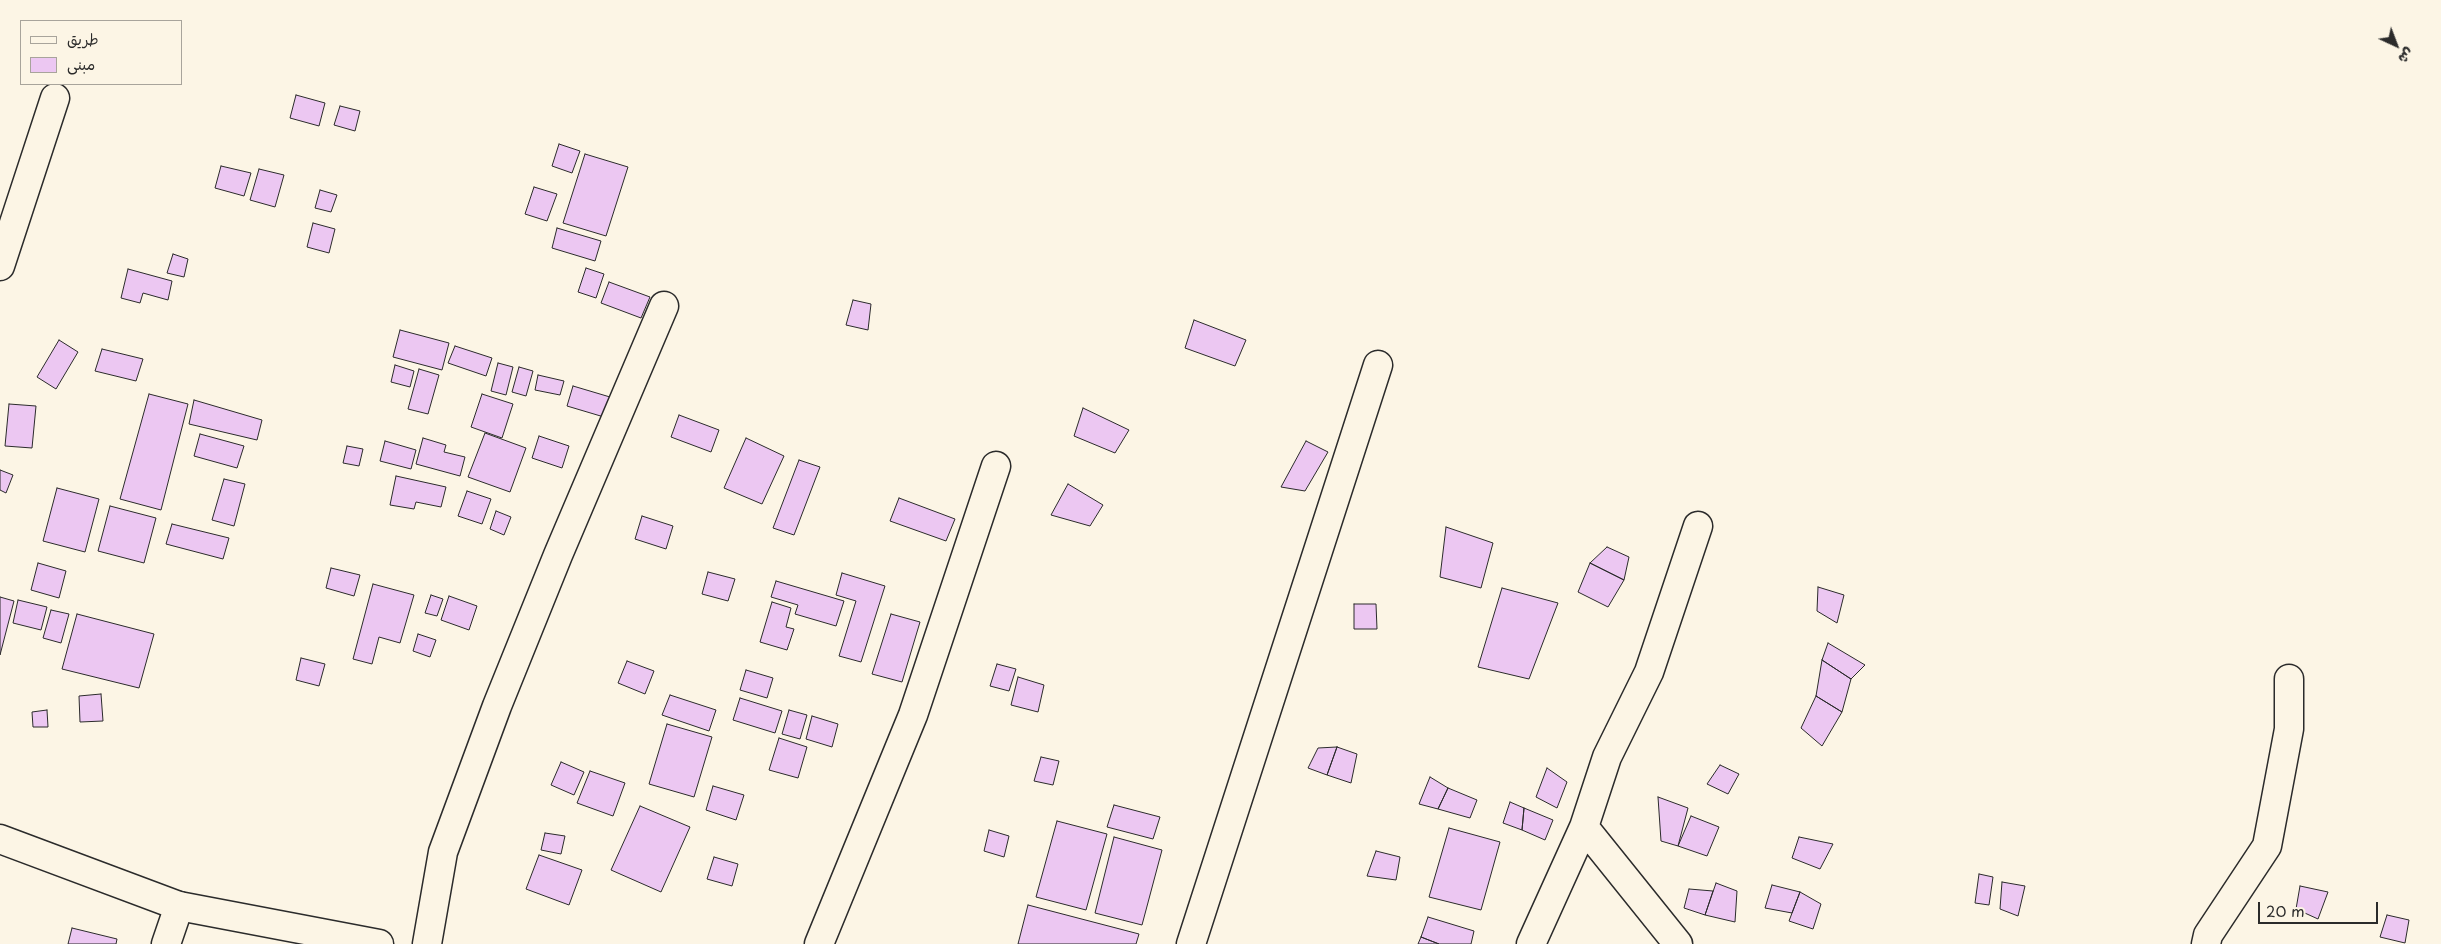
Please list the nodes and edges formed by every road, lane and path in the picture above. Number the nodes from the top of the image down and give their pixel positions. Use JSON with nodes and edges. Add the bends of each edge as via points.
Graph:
{"nodes":[{"id":1,"x":55,"y":98,"type":"dead end"},
{"id":2,"x":0,"y":266,"type":"edge"},
{"id":3,"x":664,"y":306,"type":"dead end"},
{"id":4,"x":1378,"y":365,"type":"dead end"},
{"id":5,"x":996,"y":466,"type":"dead end"},
{"id":6,"x":1698,"y":526,"type":"dead end"},
{"id":7,"x":2289,"y":679,"type":"dead end"},
{"id":8,"x":1584,"y":827,"type":"junction"},
{"id":9,"x":0,"y":839,"type":"edge"},
{"id":10,"x":179,"y":906,"type":"junction"},
{"id":11,"x":166,"y":944,"type":"edge"},
{"id":12,"x":379,"y":944,"type":"edge"},
{"id":13,"x":427,"y":944,"type":"edge"},
{"id":14,"x":820,"y":944,"type":"edge"},
{"id":15,"x":1191,"y":944,"type":"edge"},
{"id":16,"x":1531,"y":944,"type":"edge"},
{"id":17,"x":1678,"y":944,"type":"edge"},
{"id":18,"x":2206,"y":944,"type":"edge"}],
"edges":[{"from":1,"to":2,"type":"street"},
{"from":3,"to":13,"type":"street","via":[[558,555],[446,842]]},
{"from":4,"to":15,"type":"street"},
{"from":5,"to":14,"type":"street","via":[[913,715]]},
{"from":6,"to":8,"type":"street","via":[[1649,672],[1607,757]]},
{"from":7,"to":18,"type":"street","via":[[2289,729],[2267,846],[2208,934]]},
{"from":8,"to":16,"type":"street"},
{"from":8,"to":17,"type":"street"},
{"from":9,"to":10,"type":"street"},
{"from":10,"to":11,"type":"street"},
{"from":10,"to":12,"type":"street"}]}
